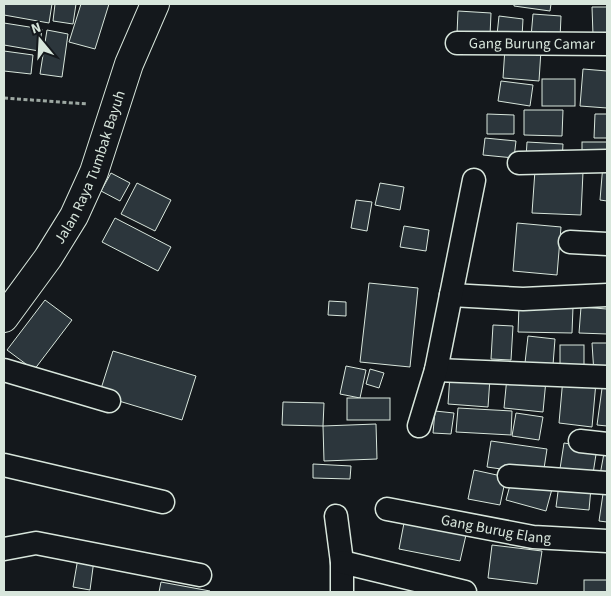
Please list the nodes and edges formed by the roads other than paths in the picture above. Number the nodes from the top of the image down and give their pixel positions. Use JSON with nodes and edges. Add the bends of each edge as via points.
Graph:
{"nodes":[{"id":1,"x":155,"y":4,"type":"edge"},
{"id":2,"x":457,"y":42,"type":"dead end"},
{"id":3,"x":607,"y":44,"type":"edge"},
{"id":4,"x":607,"y":161,"type":"edge"},
{"id":5,"x":519,"y":163,"type":"dead end"},
{"id":6,"x":474,"y":180,"type":"dead end"},
{"id":7,"x":570,"y":242,"type":"dead end"},
{"id":8,"x":607,"y":244,"type":"edge"},
{"id":9,"x":451,"y":295,"type":"junction"},
{"id":10,"x":607,"y":295,"type":"edge"},
{"id":11,"x":4,"y":318,"type":"edge"},
{"id":12,"x":4,"y":370,"type":"edge"},
{"id":13,"x":436,"y":370,"type":"junction"},
{"id":14,"x":607,"y":377,"type":"edge"},
{"id":15,"x":109,"y":401,"type":"dead end"},
{"id":16,"x":419,"y":426,"type":"dead end"},
{"id":17,"x":580,"y":441,"type":"dead end"},
{"id":18,"x":607,"y":444,"type":"edge"},
{"id":19,"x":4,"y":465,"type":"edge"},
{"id":20,"x":508,"y":476,"type":"dead end"},
{"id":21,"x":607,"y":483,"type":"edge"},
{"id":22,"x":163,"y":502,"type":"dead end"},
{"id":23,"x":387,"y":509,"type":"dead end"},
{"id":24,"x":336,"y":516,"type":"dead end"},
{"id":25,"x":607,"y":541,"type":"edge"},
{"id":26,"x":4,"y":549,"type":"edge"},
{"id":27,"x":342,"y":562,"type":"junction"},
{"id":28,"x":200,"y":574,"type":"dead end"},
{"id":29,"x":406,"y":586,"type":"edge"},
{"id":30,"x":342,"y":592,"type":"edge"},
{"id":31,"x":465,"y":592,"type":"edge"}],
"edges":[{"from":1,"to":11,"type":"street","name":"Jalan Raya Tumbak Bayuh","via":[[129,64],[94,172],[74,216]]},
{"from":2,"to":3,"type":"street","name":"Gang Burung Camar"},
{"from":4,"to":5,"type":"street"},
{"from":6,"to":9,"type":"street"},
{"from":7,"to":8,"type":"street"},
{"from":9,"to":10,"type":"street","via":[[523,299]]},
{"from":9,"to":13,"type":"street"},
{"from":12,"to":15,"type":"street"},
{"from":13,"to":14,"type":"street"},
{"from":13,"to":16,"type":"street"},
{"from":17,"to":18,"type":"street"},
{"from":19,"to":22,"type":"street"},
{"from":20,"to":21,"type":"street"},
{"from":23,"to":25,"type":"street","name":"Gang Burug Elang","via":[[533,536]]},
{"from":24,"to":27,"type":"street"},
{"from":26,"to":28,"type":"street","via":[[36,543]]},
{"from":27,"to":29,"type":"street"},
{"from":27,"to":30,"type":"street"},
{"from":29,"to":31,"type":"street"}]}
